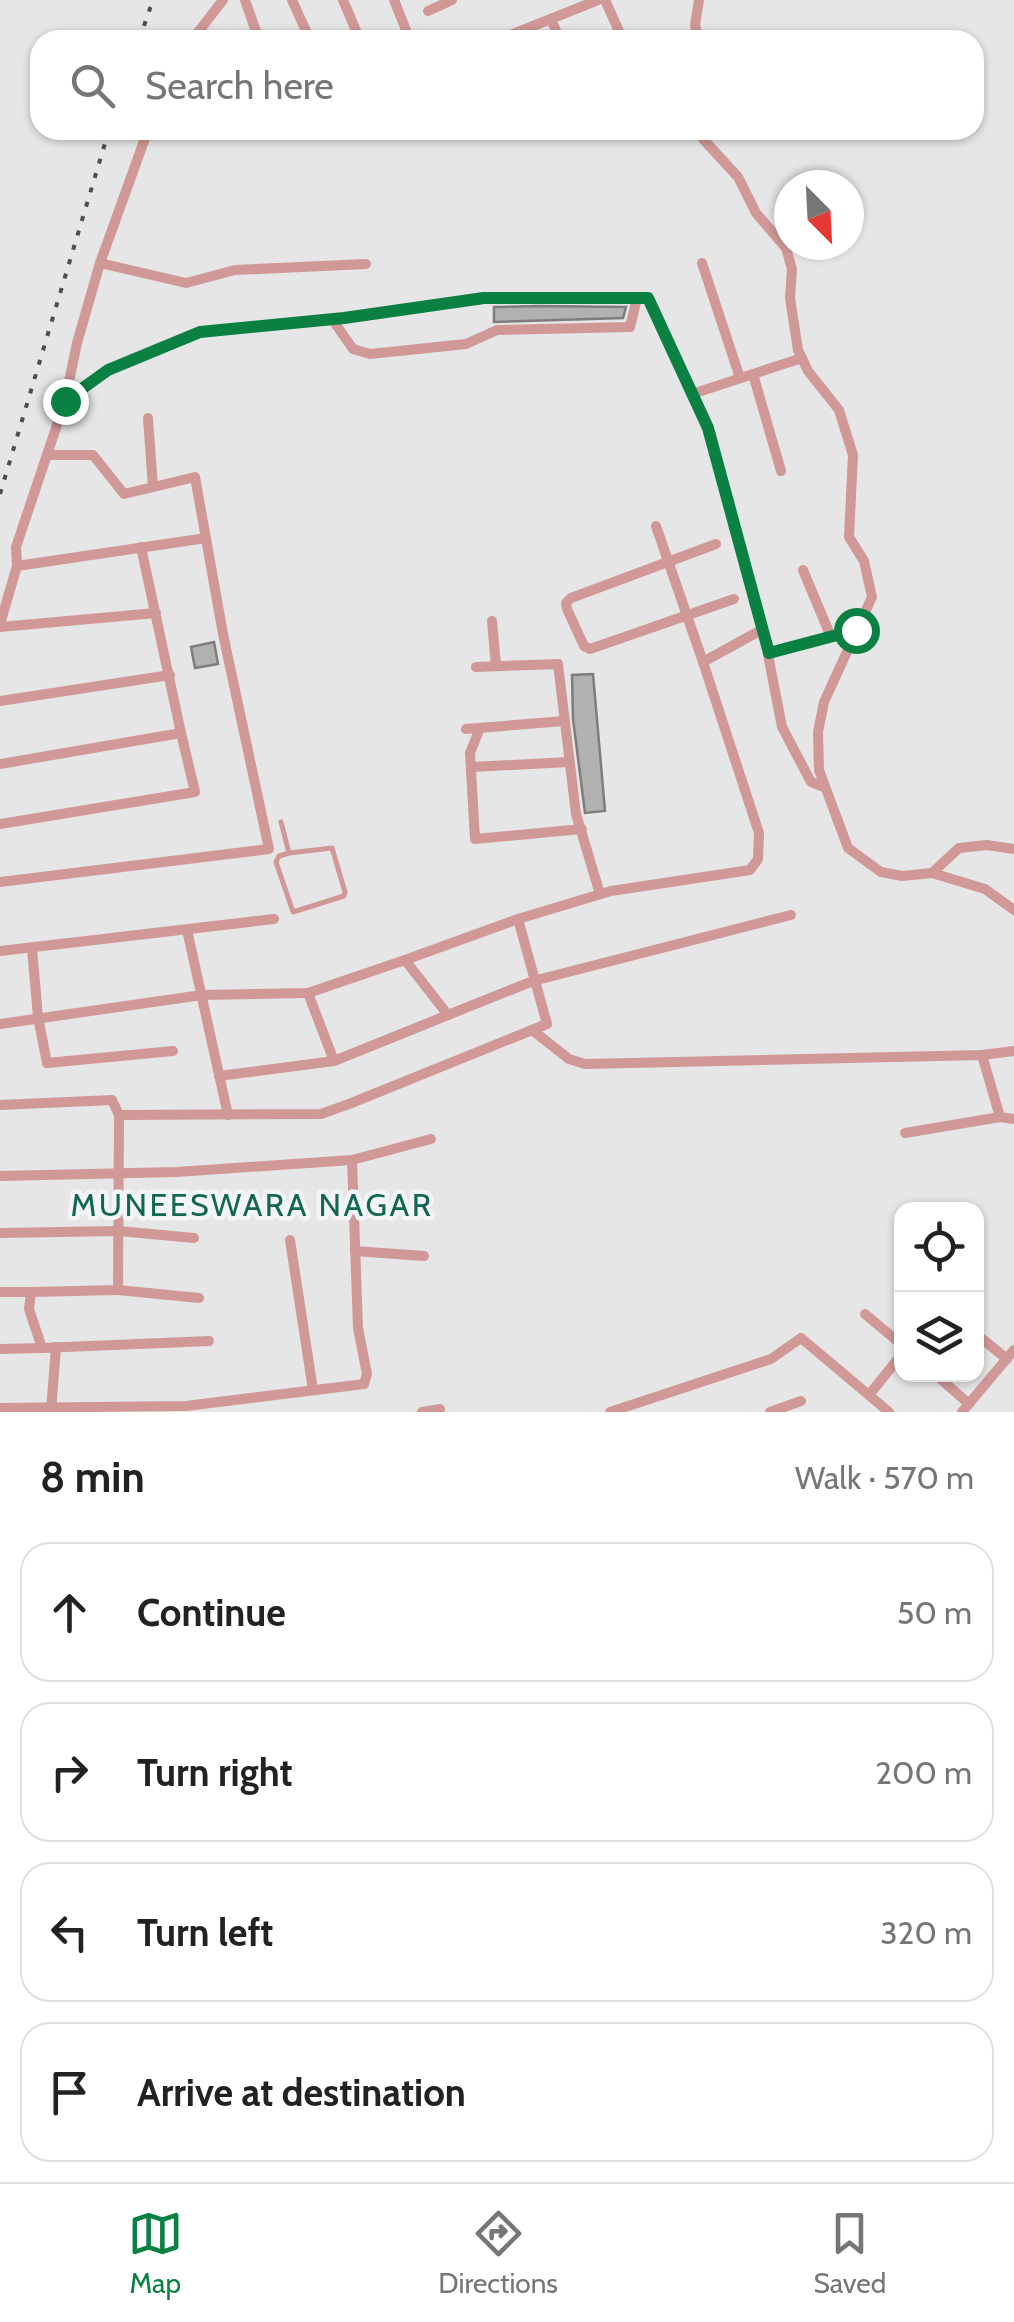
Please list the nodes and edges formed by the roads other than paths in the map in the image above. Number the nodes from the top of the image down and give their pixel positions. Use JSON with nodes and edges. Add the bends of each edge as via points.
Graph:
{"nodes":[{"id":1,"x":222,"y":0,"type":"edge"},
{"id":2,"x":245,"y":0,"type":"edge"},
{"id":3,"x":292,"y":0,"type":"edge"},
{"id":4,"x":343,"y":0,"type":"edge"},
{"id":5,"x":394,"y":0,"type":"edge"},
{"id":6,"x":449,"y":0,"type":"edge"},
{"id":7,"x":601,"y":0,"type":"edge"},
{"id":8,"x":699,"y":0,"type":"edge"},
{"id":9,"x":428,"y":10,"type":"dead end"},
{"id":10,"x":551,"y":19,"type":"junction"},
{"id":11,"x":200,"y":30,"type":"edge"},
{"id":12,"x":256,"y":30,"type":"edge"},
{"id":13,"x":306,"y":30,"type":"edge"},
{"id":14,"x":356,"y":30,"type":"edge"},
{"id":15,"x":406,"y":30,"type":"edge"},
{"id":16,"x":523,"y":30,"type":"edge"},
{"id":17,"x":556,"y":30,"type":"edge"},
{"id":18,"x":618,"y":30,"type":"edge"},
{"id":19,"x":696,"y":30,"type":"edge"},
{"id":20,"x":144,"y":140,"type":"edge"},
{"id":21,"x":704,"y":140,"type":"edge"},
{"id":22,"x":100,"y":263,"type":"junction"},
{"id":23,"x":702,"y":263,"type":"dead end"},
{"id":24,"x":366,"y":264,"type":"dead end"},
{"id":25,"x":637,"y":298,"type":"junction"},
{"id":26,"x":332,"y":320,"type":"junction"},
{"id":27,"x":802,"y":358,"type":"junction"},
{"id":28,"x":753,"y":374,"type":"junction"},
{"id":29,"x":740,"y":378,"type":"junction"},
{"id":30,"x":692,"y":394,"type":"junction"},
{"id":31,"x":65,"y":401,"type":"junction"},
{"id":32,"x":148,"y":418,"type":"dead end"},
{"id":33,"x":48,"y":455,"type":"junction"},
{"id":34,"x":781,"y":471,"type":"dead end"},
{"id":35,"x":153,"y":487,"type":"junction"},
{"id":36,"x":656,"y":526,"type":"dead end"},
{"id":37,"x":206,"y":538,"type":"junction"},
{"id":38,"x":716,"y":544,"type":"dead end"},
{"id":39,"x":141,"y":548,"type":"junction"},
{"id":40,"x":668,"y":562,"type":"junction"},
{"id":41,"x":16,"y":566,"type":"junction"},
{"id":42,"x":803,"y":570,"type":"dead end"},
{"id":43,"x":734,"y":599,"type":"dead end"},
{"id":44,"x":156,"y":613,"type":"junction"},
{"id":45,"x":687,"y":616,"type":"junction"},
{"id":46,"x":492,"y":622,"type":"dead end"},
{"id":47,"x":0,"y":625,"type":"edge"},
{"id":48,"x":763,"y":628,"type":"junction"},
{"id":49,"x":856,"y":630,"type":"junction"},
{"id":50,"x":831,"y":637,"type":"junction"},
{"id":51,"x":769,"y":653,"type":"junction"},
{"id":52,"x":703,"y":662,"type":"junction"},
{"id":53,"x":496,"y":666,"type":"junction"},
{"id":54,"x":476,"y":667,"type":"dead end"},
{"id":55,"x":170,"y":675,"type":"junction"},
{"id":56,"x":0,"y":700,"type":"edge"},
{"id":57,"x":564,"y":721,"type":"junction"},
{"id":58,"x":480,"y":728,"type":"junction"},
{"id":59,"x":466,"y":729,"type":"dead end"},
{"id":60,"x":181,"y":733,"type":"junction"},
{"id":61,"x":569,"y":762,"type":"junction"},
{"id":62,"x":0,"y":764,"type":"edge"},
{"id":63,"x":472,"y":767,"type":"junction"},
{"id":64,"x":824,"y":787,"type":"junction"},
{"id":65,"x":281,"y":822,"type":"dead end"},
{"id":66,"x":0,"y":824,"type":"edge"},
{"id":67,"x":582,"y":829,"type":"junction"},
{"id":68,"x":270,"y":849,"type":"junction"},
{"id":69,"x":1014,"y":849,"type":"edge"},
{"id":70,"x":287,"y":850,"type":"junction"},
{"id":71,"x":932,"y":873,"type":"junction"},
{"id":72,"x":0,"y":882,"type":"edge"},
{"id":73,"x":600,"y":894,"type":"junction"},
{"id":74,"x":1014,"y":910,"type":"edge"},
{"id":75,"x":791,"y":915,"type":"dead end"},
{"id":76,"x":274,"y":919,"type":"dead end"},
{"id":77,"x":518,"y":919,"type":"junction"},
{"id":78,"x":188,"y":930,"type":"junction"},
{"id":79,"x":32,"y":948,"type":"junction"},
{"id":80,"x":0,"y":951,"type":"edge"},
{"id":81,"x":406,"y":960,"type":"junction"},
{"id":82,"x":533,"y":980,"type":"junction"},
{"id":83,"x":308,"y":993,"type":"junction"},
{"id":84,"x":202,"y":995,"type":"junction"},
{"id":85,"x":448,"y":1015,"type":"junction"},
{"id":86,"x":38,"y":1017,"type":"junction"},
{"id":87,"x":0,"y":1024,"type":"edge"},
{"id":88,"x":532,"y":1030,"type":"junction"},
{"id":89,"x":173,"y":1050,"type":"dead end"},
{"id":90,"x":1014,"y":1051,"type":"edge"},
{"id":91,"x":982,"y":1054,"type":"junction"},
{"id":92,"x":334,"y":1061,"type":"junction"},
{"id":93,"x":219,"y":1076,"type":"junction"},
{"id":94,"x":0,"y":1105,"type":"edge"},
{"id":95,"x":120,"y":1115,"type":"junction"},
{"id":96,"x":228,"y":1115,"type":"junction"},
{"id":97,"x":1000,"y":1117,"type":"junction"},
{"id":98,"x":1014,"y":1119,"type":"edge"},
{"id":99,"x":905,"y":1132,"type":"dead end"},
{"id":100,"x":431,"y":1140,"type":"dead end"},
{"id":101,"x":352,"y":1160,"type":"junction"},
{"id":102,"x":119,"y":1174,"type":"junction"},
{"id":103,"x":0,"y":1176,"type":"edge"},
{"id":104,"x":118,"y":1231,"type":"junction"},
{"id":105,"x":0,"y":1233,"type":"edge"},
{"id":106,"x":194,"y":1238,"type":"dead end"},
{"id":107,"x":290,"y":1240,"type":"dead end"},
{"id":108,"x":355,"y":1251,"type":"junction"},
{"id":109,"x":424,"y":1256,"type":"dead end"},
{"id":110,"x":118,"y":1290,"type":"junction"},
{"id":111,"x":0,"y":1292,"type":"edge"},
{"id":112,"x":30,"y":1292,"type":"junction"},
{"id":113,"x":199,"y":1298,"type":"dead end"},
{"id":114,"x":865,"y":1314,"type":"dead end"},
{"id":115,"x":894,"y":1338,"type":"edge"},
{"id":116,"x":984,"y":1339,"type":"edge"},
{"id":117,"x":209,"y":1341,"type":"dead end"},
{"id":118,"x":56,"y":1347,"type":"junction"},
{"id":119,"x":42,"y":1348,"type":"junction"},
{"id":120,"x":0,"y":1349,"type":"edge"},
{"id":121,"x":1011,"y":1355,"type":"edge"},
{"id":122,"x":894,"y":1364,"type":"edge"},
{"id":123,"x":943,"y":1382,"type":"edge"},
{"id":124,"x":313,"y":1390,"type":"junction"},
{"id":125,"x":870,"y":1395,"type":"junction"},
{"id":126,"x":256,"y":1397,"type":"junction"},
{"id":127,"x":801,"y":1400,"type":"dead end"},
{"id":128,"x":0,"y":1408,"type":"edge"},
{"id":129,"x":966,"y":1408,"type":"edge"},
{"id":130,"x":440,"y":1409,"type":"dead end"},
{"id":131,"x":51,"y":1410,"type":"edge"},
{"id":132,"x":258,"y":1412,"type":"edge"},
{"id":133,"x":422,"y":1412,"type":"edge"},
{"id":134,"x":610,"y":1412,"type":"edge"},
{"id":135,"x":770,"y":1412,"type":"edge"},
{"id":136,"x":889,"y":1412,"type":"edge"}],
"edges":[{"from":1,"to":11,"type":"street"},
{"from":2,"to":12,"type":"street"},
{"from":3,"to":13,"type":"street"},
{"from":4,"to":14,"type":"street"},
{"from":5,"to":15,"type":"street"},
{"from":6,"to":9,"type":"street"},
{"from":7,"to":10,"type":"street"},
{"from":7,"to":18,"type":"street"},
{"from":8,"to":19,"type":"street"},
{"from":10,"to":16,"type":"street"},
{"from":10,"to":17,"type":"street"},
{"from":20,"to":22,"type":"street"},
{"from":21,"to":27,"type":"street","via":[[786,248]]},
{"from":22,"to":24,"type":"street","via":[[186,283],[236,270]]},
{"from":22,"to":31,"type":"street"},
{"from":23,"to":29,"type":"street"},
{"from":25,"to":26,"type":"street","via":[[484,298]]},
{"from":25,"to":26,"type":"street","via":[[628,328],[492,331],[466,344],[370,354],[353,349]]},
{"from":25,"to":30,"type":"street","via":[[648,298]]},
{"from":26,"to":31,"type":"street","via":[[200,332],[108,370]]},
{"from":27,"to":28,"type":"street"},
{"from":27,"to":49,"type":"street","via":[[839,410],[853,455],[849,537],[864,561],[872,597]]},
{"from":28,"to":29,"type":"street"},
{"from":28,"to":34,"type":"street"},
{"from":29,"to":30,"type":"street"},
{"from":30,"to":48,"type":"street","via":[[708,428]]},
{"from":31,"to":33,"type":"street"},
{"from":32,"to":35,"type":"street"},
{"from":33,"to":35,"type":"street","via":[[93,455],[124,494]]},
{"from":33,"to":41,"type":"street","via":[[16,547]]},
{"from":35,"to":37,"type":"street","via":[[195,477]]},
{"from":36,"to":40,"type":"street"},
{"from":37,"to":39,"type":"street"},
{"from":37,"to":68,"type":"street"},
{"from":38,"to":40,"type":"street"},
{"from":39,"to":41,"type":"street"},
{"from":39,"to":44,"type":"street"},
{"from":40,"to":45,"type":"street"},
{"from":40,"to":45,"type":"street","via":[[571,598],[567,609],[588,649]]},
{"from":41,"to":47,"type":"street"},
{"from":42,"to":50,"type":"street"},
{"from":43,"to":45,"type":"street"},
{"from":44,"to":47,"type":"street"},
{"from":44,"to":55,"type":"street"},
{"from":45,"to":52,"type":"street"},
{"from":46,"to":53,"type":"street"},
{"from":48,"to":51,"type":"street"},
{"from":48,"to":52,"type":"street"},
{"from":49,"to":50,"type":"street"},
{"from":49,"to":64,"type":"street","via":[[824,702],[818,732]]},
{"from":50,"to":51,"type":"street"},
{"from":51,"to":64,"type":"street","via":[[782,727],[811,782]]},
{"from":52,"to":73,"type":"street","via":[[759,833],[758,859],[750,870]]},
{"from":53,"to":54,"type":"street"},
{"from":53,"to":57,"type":"street","via":[[558,664]]},
{"from":55,"to":56,"type":"street"},
{"from":55,"to":60,"type":"street"},
{"from":57,"to":58,"type":"street"},
{"from":57,"to":61,"type":"street"},
{"from":58,"to":59,"type":"street"},
{"from":58,"to":63,"type":"street"},
{"from":60,"to":62,"type":"street"},
{"from":60,"to":66,"type":"street","via":[[195,792]]},
{"from":61,"to":63,"type":"street"},
{"from":61,"to":67,"type":"street"},
{"from":63,"to":67,"type":"street","via":[[475,838]]},
{"from":64,"to":71,"type":"street","via":[[848,848],[881,872]]},
{"from":65,"to":70,"type":"lane"},
{"from":67,"to":73,"type":"street"},
{"from":68,"to":70,"type":"lane"},
{"from":68,"to":72,"type":"street"},
{"from":69,"to":71,"type":"street","via":[[959,848]]},
{"from":70,"to":70,"type":"lane","via":[[276,862],[293,912],[344,896],[332,848]]},
{"from":71,"to":74,"type":"street","via":[[985,890]]},
{"from":73,"to":77,"type":"street"},
{"from":75,"to":82,"type":"street"},
{"from":76,"to":78,"type":"street"},
{"from":77,"to":81,"type":"street"},
{"from":77,"to":82,"type":"street"},
{"from":78,"to":79,"type":"street"},
{"from":78,"to":84,"type":"street"},
{"from":79,"to":80,"type":"street"},
{"from":79,"to":86,"type":"street"},
{"from":81,"to":83,"type":"street"},
{"from":81,"to":85,"type":"street"},
{"from":82,"to":85,"type":"street"},
{"from":82,"to":88,"type":"street","via":[[547,1024]]},
{"from":83,"to":84,"type":"street"},
{"from":83,"to":92,"type":"street"},
{"from":84,"to":86,"type":"street"},
{"from":84,"to":93,"type":"street"},
{"from":85,"to":92,"type":"street"},
{"from":86,"to":87,"type":"street"},
{"from":86,"to":89,"type":"street","via":[[48,1064]]},
{"from":88,"to":91,"type":"street","via":[[585,1064]]},
{"from":88,"to":96,"type":"street","via":[[321,1114]]},
{"from":90,"to":91,"type":"street"},
{"from":91,"to":97,"type":"street"},
{"from":92,"to":93,"type":"street"},
{"from":93,"to":96,"type":"street"},
{"from":94,"to":95,"type":"street","via":[[112,1100]]},
{"from":95,"to":96,"type":"street"},
{"from":95,"to":102,"type":"street"},
{"from":97,"to":98,"type":"street"},
{"from":97,"to":99,"type":"street"},
{"from":100,"to":101,"type":"street"},
{"from":101,"to":102,"type":"street"},
{"from":101,"to":108,"type":"street"},
{"from":102,"to":103,"type":"street"},
{"from":102,"to":104,"type":"street"},
{"from":104,"to":105,"type":"street"},
{"from":104,"to":106,"type":"street"},
{"from":104,"to":110,"type":"street"},
{"from":107,"to":124,"type":"street"},
{"from":108,"to":109,"type":"street"},
{"from":108,"to":124,"type":"street","via":[[367,1382]]},
{"from":110,"to":112,"type":"street"},
{"from":110,"to":113,"type":"street"},
{"from":111,"to":112,"type":"street"},
{"from":112,"to":119,"type":"street"},
{"from":114,"to":115,"type":"street"},
{"from":116,"to":121,"type":"street"},
{"from":117,"to":118,"type":"street"},
{"from":118,"to":119,"type":"street"},
{"from":118,"to":131,"type":"street"},
{"from":119,"to":120,"type":"street"},
{"from":121,"to":129,"type":"street"},
{"from":122,"to":125,"type":"street"},
{"from":123,"to":129,"type":"street"},
{"from":124,"to":126,"type":"street"},
{"from":125,"to":134,"type":"street","via":[[802,1338],[771,1360]]},
{"from":125,"to":136,"type":"street"},
{"from":126,"to":131,"type":"street"},
{"from":126,"to":132,"type":"street"},
{"from":127,"to":135,"type":"street"},
{"from":128,"to":131,"type":"street"},
{"from":130,"to":133,"type":"street"}]}
